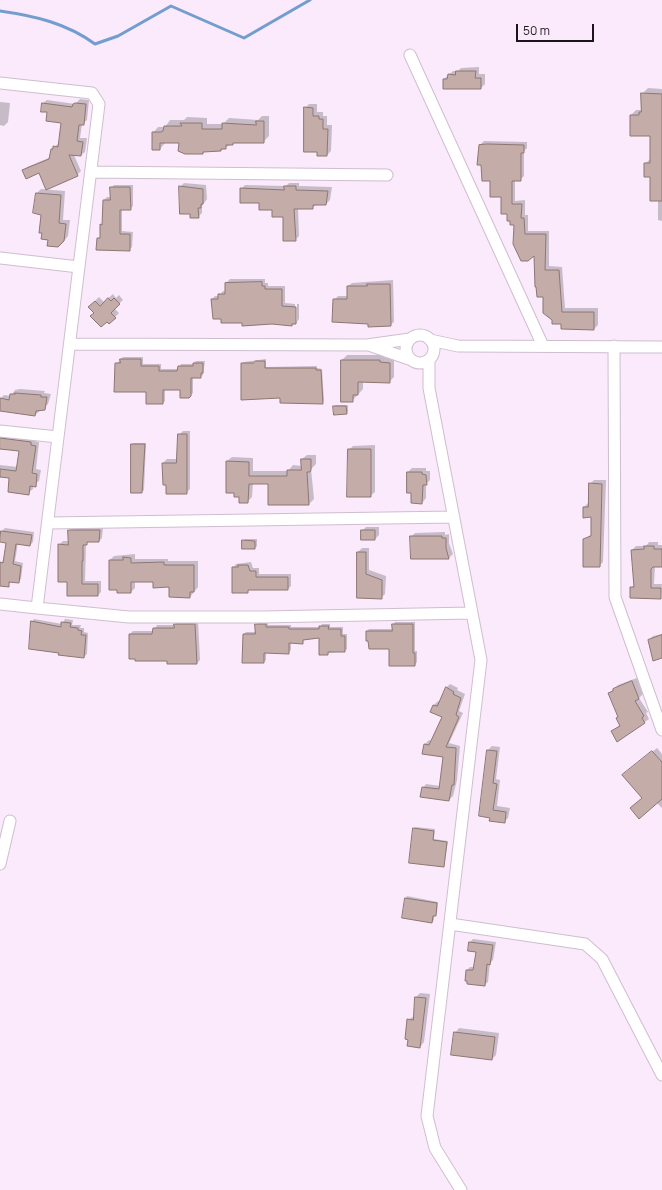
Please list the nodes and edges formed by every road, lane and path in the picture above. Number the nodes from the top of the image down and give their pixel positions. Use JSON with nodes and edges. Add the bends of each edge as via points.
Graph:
{"nodes":[{"id":1,"x":410,"y":55,"type":"dead end"},
{"id":2,"x":0,"y":83,"type":"edge"},
{"id":3,"x":91,"y":172,"type":"junction"},
{"id":4,"x":387,"y":175,"type":"dead end"},
{"id":5,"x":0,"y":258,"type":"edge"},
{"id":6,"x":79,"y":267,"type":"junction"},
{"id":7,"x":410,"y":338,"type":"junction"},
{"id":8,"x":430,"y":340,"type":"junction"},
{"id":9,"x":70,"y":344,"type":"junction"},
{"id":10,"x":367,"y":345,"type":"junction"},
{"id":11,"x":458,"y":346,"type":"junction"},
{"id":12,"x":543,"y":346,"type":"junction"},
{"id":13,"x":614,"y":346,"type":"junction"},
{"id":14,"x":662,"y":347,"type":"edge"},
{"id":15,"x":431,"y":357,"type":"junction"},
{"id":16,"x":412,"y":361,"type":"junction"},
{"id":17,"x":429,"y":388,"type":"junction"},
{"id":18,"x":0,"y":431,"type":"edge"},
{"id":19,"x":58,"y":437,"type":"junction"},
{"id":20,"x":454,"y":517,"type":"junction"},
{"id":21,"x":48,"y":523,"type":"junction"},
{"id":22,"x":0,"y":604,"type":"edge"},
{"id":23,"x":37,"y":608,"type":"junction"},
{"id":24,"x":472,"y":613,"type":"junction"},
{"id":25,"x":662,"y":730,"type":"edge"},
{"id":26,"x":10,"y":821,"type":"dead end"},
{"id":27,"x":0,"y":864,"type":"edge"},
{"id":28,"x":450,"y":924,"type":"junction"},
{"id":29,"x":662,"y":1075,"type":"edge"},
{"id":30,"x":461,"y":1190,"type":"edge"}],
"edges":[{"from":1,"to":12,"type":"street"},
{"from":2,"to":3,"type":"street","via":[[92,93],[99,104]]},
{"from":3,"to":4,"type":"street"},
{"from":3,"to":6,"type":"street"},
{"from":5,"to":6,"type":"street"},
{"from":6,"to":9,"type":"street"},
{"from":7,"to":8,"type":"street","via":[[420,335]]},
{"from":7,"to":10,"type":"street"},
{"from":7,"to":16,"type":"street","via":[[405,349]]},
{"from":8,"to":11,"type":"street"},
{"from":8,"to":15,"type":"street","via":[[434,347]]},
{"from":9,"to":10,"type":"street"},
{"from":9,"to":19,"type":"street"},
{"from":10,"to":16,"type":"street"},
{"from":11,"to":12,"type":"street"},
{"from":11,"to":15,"type":"street"},
{"from":12,"to":13,"type":"street"},
{"from":13,"to":14,"type":"street"},
{"from":13,"to":25,"type":"street","via":[[615,597]]},
{"from":15,"to":16,"type":"street","via":[[425,363]]},
{"from":15,"to":17,"type":"street"},
{"from":16,"to":17,"type":"street"},
{"from":17,"to":20,"type":"street"},
{"from":18,"to":19,"type":"street"},
{"from":19,"to":21,"type":"street"},
{"from":20,"to":21,"type":"street"},
{"from":20,"to":24,"type":"street"},
{"from":21,"to":23,"type":"street"},
{"from":22,"to":23,"type":"street"},
{"from":23,"to":24,"type":"street","via":[[129,617]]},
{"from":24,"to":28,"type":"street","via":[[481,660]]},
{"from":26,"to":27,"type":"street"},
{"from":28,"to":29,"type":"street","via":[[585,944],[602,959]]},
{"from":28,"to":30,"type":"street","via":[[427,1116],[436,1148]]}]}
